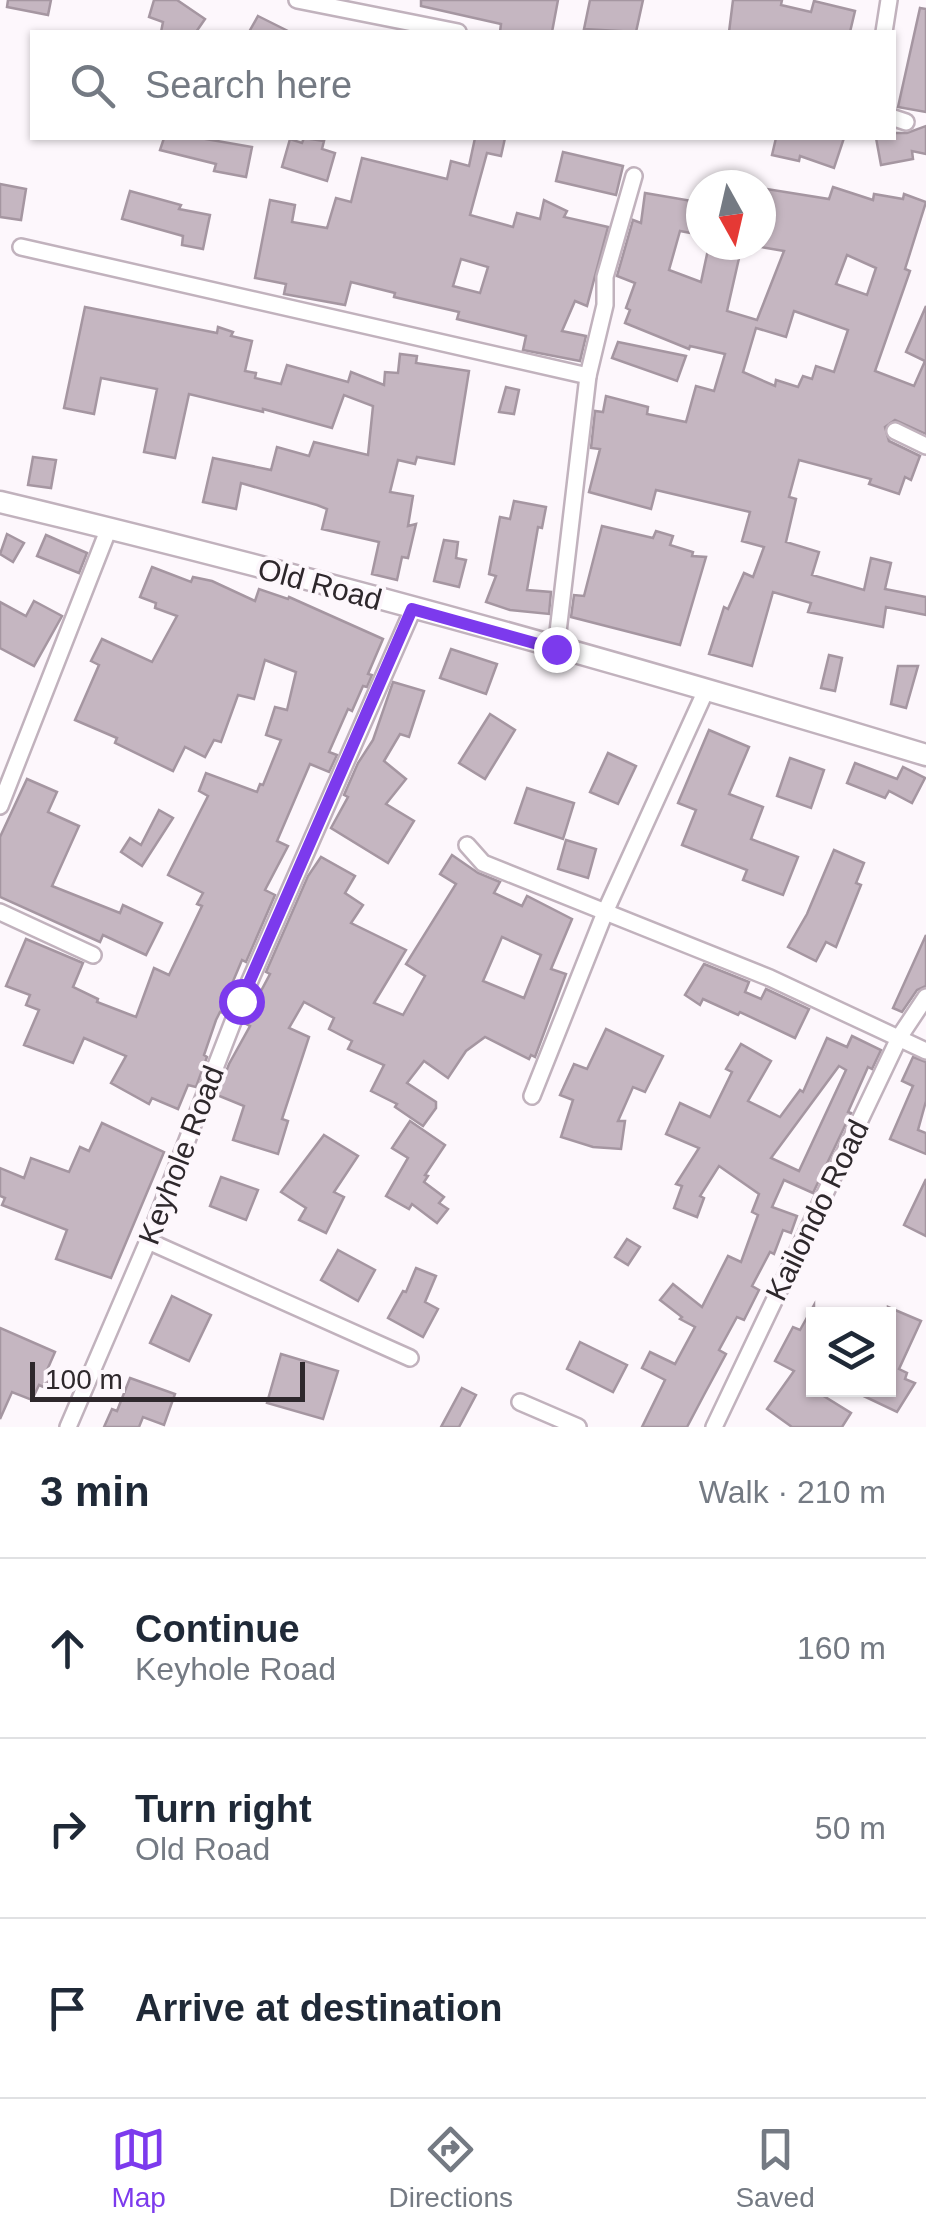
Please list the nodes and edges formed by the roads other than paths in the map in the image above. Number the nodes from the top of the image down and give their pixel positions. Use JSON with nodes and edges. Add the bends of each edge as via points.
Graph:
{"nodes":[{"id":1,"x":298,"y":0,"type":"edge"},
{"id":2,"x":889,"y":0,"type":"edge"},
{"id":3,"x":448,"y":30,"type":"edge"},
{"id":4,"x":884,"y":30,"type":"edge"},
{"id":5,"x":634,"y":176,"type":"dead end"},
{"id":6,"x":21,"y":247,"type":"dead end"},
{"id":7,"x":588,"y":376,"type":"junction"},
{"id":8,"x":895,"y":431,"type":"dead end"},
{"id":9,"x":926,"y":446,"type":"edge"},
{"id":10,"x":0,"y":502,"type":"edge"},
{"id":11,"x":109,"y":528,"type":"junction"},
{"id":12,"x":412,"y":609,"type":"junction"},
{"id":13,"x":556,"y":649,"type":"junction"},
{"id":14,"x":707,"y":688,"type":"junction"},
{"id":15,"x":926,"y":755,"type":"edge"},
{"id":16,"x":0,"y":806,"type":"edge"},
{"id":17,"x":467,"y":845,"type":"dead end"},
{"id":18,"x":606,"y":910,"type":"junction"},
{"id":19,"x":0,"y":912,"type":"edge"},
{"id":20,"x":93,"y":955,"type":"dead end"},
{"id":21,"x":926,"y":997,"type":"edge"},
{"id":22,"x":900,"y":1036,"type":"junction"},
{"id":23,"x":926,"y":1051,"type":"edge"},
{"id":24,"x":532,"y":1096,"type":"dead end"},
{"id":25,"x":148,"y":1241,"type":"junction"},
{"id":26,"x":410,"y":1358,"type":"dead end"},
{"id":27,"x":520,"y":1402,"type":"dead end"},
{"id":28,"x":68,"y":1427,"type":"edge"},
{"id":29,"x":578,"y":1427,"type":"edge"},
{"id":30,"x":714,"y":1427,"type":"edge"}],
"edges":[{"from":1,"to":3,"type":"street"},
{"from":2,"to":4,"type":"street"},
{"from":5,"to":7,"type":"street"},
{"from":6,"to":7,"type":"street"},
{"from":7,"to":13,"type":"street"},
{"from":8,"to":9,"type":"street"},
{"from":10,"to":11,"type":"street","name":"Old Road"},
{"from":11,"to":12,"type":"street","name":"Old Road"},
{"from":11,"to":16,"type":"street"},
{"from":12,"to":13,"type":"street","name":"Old Road"},
{"from":12,"to":25,"type":"street","name":"Keyhole Road","via":[[241,1001]]},
{"from":13,"to":14,"type":"street","name":"Old Road"},
{"from":14,"to":15,"type":"street","name":"Old Road"},
{"from":14,"to":18,"type":"street"},
{"from":17,"to":18,"type":"street","via":[[482,863]]},
{"from":18,"to":22,"type":"street"},
{"from":18,"to":24,"type":"street"},
{"from":19,"to":20,"type":"street"},
{"from":21,"to":22,"type":"street","name":"Kailondo Road"},
{"from":22,"to":23,"type":"street"},
{"from":22,"to":30,"type":"street","name":"Kailondo Road"},
{"from":25,"to":26,"type":"street"},
{"from":25,"to":28,"type":"street","name":"Keyhole Road"},
{"from":27,"to":29,"type":"street"}]}
